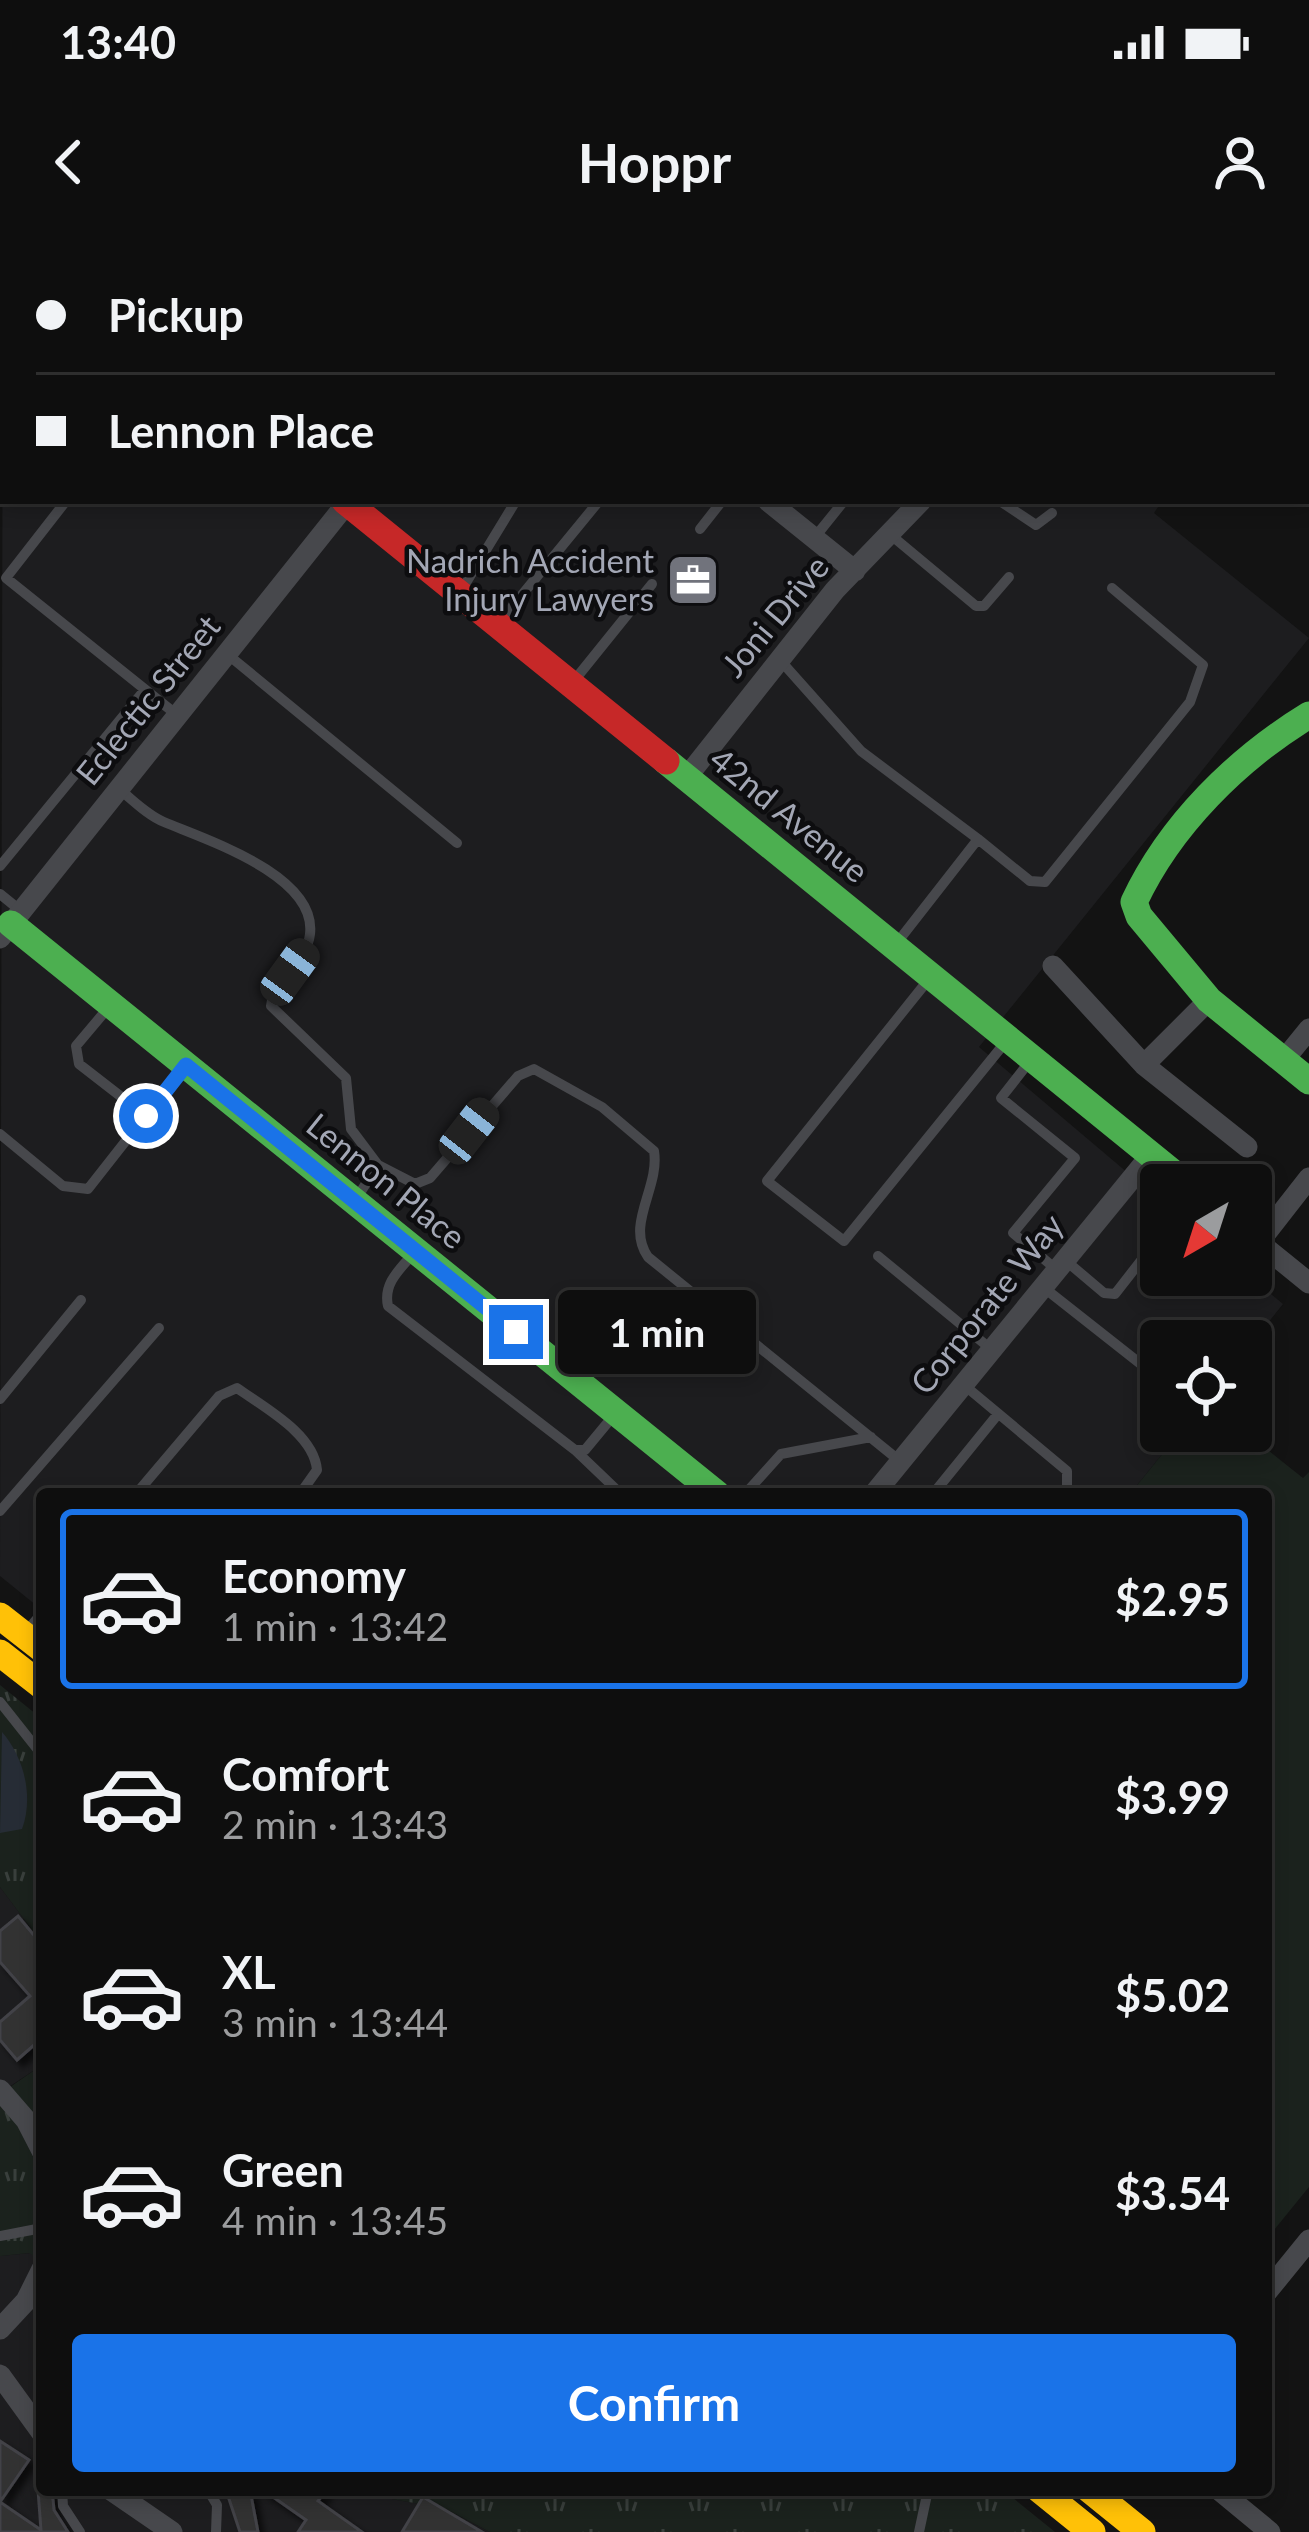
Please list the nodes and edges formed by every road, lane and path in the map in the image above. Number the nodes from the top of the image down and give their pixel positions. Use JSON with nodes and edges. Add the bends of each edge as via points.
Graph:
{"nodes":[{"id":1,"x":64,"y":504,"type":"edge"},
{"id":2,"x":344,"y":504,"type":"edge"},
{"id":3,"x":348,"y":504,"type":"edge"},
{"id":4,"x":514,"y":504,"type":"dead end"},
{"id":5,"x":597,"y":504,"type":"edge"},
{"id":6,"x":720,"y":504,"type":"edge"},
{"id":7,"x":772,"y":504,"type":"edge"},
{"id":8,"x":842,"y":504,"type":"edge"},
{"id":9,"x":919,"y":504,"type":"edge"},
{"id":10,"x":1004,"y":504,"type":"edge"},
{"id":11,"x":1052,"y":513,"type":"dead end"},
{"id":12,"x":700,"y":529,"type":"dead end"},
{"id":13,"x":892,"y":536,"type":"junction"},
{"id":14,"x":815,"y":537,"type":"junction"},
{"id":15,"x":855,"y":571,"type":"junction"},
{"id":16,"x":1010,"y":578,"type":"dead end"},
{"id":17,"x":3,"y":581,"type":"edge"},
{"id":18,"x":652,"y":584,"type":"dead end"},
{"id":19,"x":1112,"y":588,"type":"dead end"},
{"id":20,"x":460,"y":594,"type":"junction"},
{"id":21,"x":498,"y":625,"type":"junction"},
{"id":22,"x":226,"y":654,"type":"junction"},
{"id":23,"x":779,"y":659,"type":"junction"},
{"id":24,"x":571,"y":684,"type":"junction"},
{"id":25,"x":143,"y":692,"type":"junction"},
{"id":26,"x":1309,"y":715,"type":"edge"},
{"id":27,"x":177,"y":716,"type":"junction"},
{"id":28,"x":686,"y":778,"type":"junction"},
{"id":29,"x":118,"y":789,"type":"junction"},
{"id":30,"x":978,"y":839,"type":"junction"},
{"id":31,"x":457,"y":843,"type":"dead end"},
{"id":32,"x":0,"y":866,"type":"edge"},
{"id":33,"x":0,"y":894,"type":"edge"},
{"id":34,"x":10,"y":925,"type":"edge"},
{"id":35,"x":894,"y":946,"type":"junction"},
{"id":36,"x":1053,"y":966,"type":"dead end"},
{"id":37,"x":932,"y":977,"type":"junction"},
{"id":38,"x":1209,"y":1000,"type":"junction"},
{"id":39,"x":110,"y":1005,"type":"junction"},
{"id":40,"x":1309,"y":1029,"type":"edge"},
{"id":41,"x":1008,"y":1039,"type":"junction"},
{"id":42,"x":1032,"y":1058,"type":"junction"},
{"id":43,"x":1283,"y":1061,"type":"junction"},
{"id":44,"x":186,"y":1065,"type":"junction"},
{"id":45,"x":1144,"y":1065,"type":"junction"},
{"id":46,"x":1309,"y":1081,"type":"edge"},
{"id":47,"x":146,"y":1116,"type":"junction"},
{"id":48,"x":0,"y":1134,"type":"edge"},
{"id":49,"x":1247,"y":1147,"type":"dead end"},
{"id":50,"x":1151,"y":1155,"type":"junction"},
{"id":51,"x":1162,"y":1164,"type":"edge"},
{"id":52,"x":378,"y":1166,"type":"junction"},
{"id":53,"x":1309,"y":1178,"type":"edge"},
{"id":54,"x":354,"y":1202,"type":"junction"},
{"id":55,"x":1272,"y":1220,"type":"edge"},
{"id":56,"x":416,"y":1251,"type":"junction"},
{"id":57,"x":1272,"y":1253,"type":"edge"},
{"id":58,"x":878,"y":1256,"type":"dead end"},
{"id":59,"x":1140,"y":1262,"type":"edge"},
{"id":60,"x":1055,"y":1272,"type":"junction"},
{"id":61,"x":1309,"y":1283,"type":"edge"},
{"id":62,"x":81,"y":1300,"type":"dead end"},
{"id":63,"x":159,"y":1328,"type":"dead end"},
{"id":64,"x":992,"y":1350,"type":"junction"},
{"id":65,"x":1140,"y":1359,"type":"edge"},
{"id":66,"x":964,"y":1385,"type":"junction"},
{"id":67,"x":0,"y":1399,"type":"edge"},
{"id":68,"x":616,"y":1413,"type":"junction"},
{"id":69,"x":998,"y":1414,"type":"junction"},
{"id":70,"x":871,"y":1437,"type":"junction"},
{"id":71,"x":575,"y":1450,"type":"junction"},
{"id":72,"x":901,"y":1462,"type":"junction"},
{"id":73,"x":141,"y":1488,"type":"edge"},
{"id":74,"x":304,"y":1488,"type":"edge"},
{"id":75,"x":615,"y":1488,"type":"edge"},
{"id":76,"x":704,"y":1488,"type":"edge"},
{"id":77,"x":750,"y":1488,"type":"edge"},
{"id":78,"x":879,"y":1488,"type":"edge"},
{"id":79,"x":938,"y":1488,"type":"edge"},
{"id":80,"x":1067,"y":1488,"type":"edge"},
{"id":81,"x":0,"y":1511,"type":"edge"},
{"id":82,"x":0,"y":1616,"type":"edge"},
{"id":83,"x":36,"y":1632,"type":"edge"},
{"id":84,"x":0,"y":1653,"type":"edge"},
{"id":85,"x":36,"y":1681,"type":"edge"},
{"id":86,"x":0,"y":1702,"type":"edge"},
{"id":87,"x":36,"y":1747,"type":"edge"},
{"id":88,"x":0,"y":2090,"type":"edge"},
{"id":89,"x":36,"y":2139,"type":"edge"},
{"id":90,"x":36,"y":2229,"type":"edge"},
{"id":91,"x":0,"y":2236,"type":"edge"},
{"id":92,"x":1309,"y":2240,"type":"edge"},
{"id":93,"x":36,"y":2281,"type":"edge"},
{"id":94,"x":1272,"y":2286,"type":"edge"},
{"id":95,"x":0,"y":2329,"type":"edge"},
{"id":96,"x":0,"y":2374,"type":"edge"},
{"id":97,"x":36,"y":2425,"type":"edge"},
{"id":98,"x":62,"y":2496,"type":"edge"},
{"id":99,"x":121,"y":2496,"type":"edge"},
{"id":100,"x":212,"y":2496,"type":"edge"},
{"id":101,"x":927,"y":2496,"type":"edge"},
{"id":102,"x":1047,"y":2496,"type":"edge"},
{"id":103,"x":1097,"y":2496,"type":"edge"},
{"id":104,"x":1226,"y":2496,"type":"edge"},
{"id":105,"x":80,"y":2532,"type":"edge"},
{"id":106,"x":172,"y":2532,"type":"edge"},
{"id":107,"x":216,"y":2532,"type":"edge"},
{"id":108,"x":920,"y":2532,"type":"edge"},
{"id":109,"x":1092,"y":2532,"type":"edge"},
{"id":110,"x":1142,"y":2532,"type":"edge"},
{"id":111,"x":1270,"y":2532,"type":"edge"}],
"edges":[{"from":1,"to":17,"type":"lane"},
{"from":2,"to":22,"type":"street","name":"Eclectic Street"},
{"from":3,"to":20,"type":"street","name":"42nd Avenue"},
{"from":4,"to":20,"type":"lane"},
{"from":5,"to":21,"type":"lane"},
{"from":6,"to":12,"type":"lane"},
{"from":7,"to":14,"type":"street"},
{"from":8,"to":14,"type":"lane"},
{"from":9,"to":13,"type":"street","name":"Joni Drive"},
{"from":10,"to":11,"type":"lane","via":[[1036,525]]},
{"from":13,"to":15,"type":"street","name":"Joni Drive"},
{"from":13,"to":16,"type":"lane","via":[[976,606]]},
{"from":14,"to":15,"type":"street"},
{"from":15,"to":23,"type":"street","name":"Joni Drive"},
{"from":17,"to":25,"type":"lane"},
{"from":18,"to":24,"type":"lane"},
{"from":19,"to":30,"type":"lane","via":[[1202,664],[1190,702],[1045,882],[1030,881]]},
{"from":20,"to":21,"type":"street","name":"42nd Avenue"},
{"from":21,"to":24,"type":"street","name":"42nd Avenue"},
{"from":22,"to":27,"type":"street","name":"Eclectic Street"},
{"from":22,"to":31,"type":"lane"},
{"from":23,"to":28,"type":"street","name":"Joni Drive"},
{"from":23,"to":30,"type":"lane","via":[[861,751]]},
{"from":24,"to":28,"type":"street","name":"42nd Avenue"},
{"from":25,"to":27,"type":"lane"},
{"from":25,"to":32,"type":"lane"},
{"from":26,"to":38,"type":"street","via":[[1235,769],[1139,887],[1139,916]]},
{"from":27,"to":29,"type":"street","name":"Eclectic Street"},
{"from":28,"to":35,"type":"street","name":"42nd Avenue"},
{"from":29,"to":34,"type":"street","name":"Eclectic Street"},
{"from":29,"to":52,"type":"lane","via":[[160,820],[249,858],[296,895],[311,932],[272,1006],[346,1078],[350,1130]]},
{"from":30,"to":35,"type":"lane"},
{"from":33,"to":34,"type":"lane"},
{"from":34,"to":39,"type":"street","name":"Lennon Place"},
{"from":35,"to":37,"type":"street","name":"42nd Avenue"},
{"from":36,"to":45,"type":"street"},
{"from":37,"to":41,"type":"street","name":"42nd Avenue"},
{"from":37,"to":41,"type":"lane","via":[[767,1181],[844,1241]]},
{"from":38,"to":43,"type":"street"},
{"from":38,"to":45,"type":"street"},
{"from":39,"to":44,"type":"street","name":"Lennon Place"},
{"from":39,"to":47,"type":"lane","via":[[76,1046],[80,1064]]},
{"from":40,"to":43,"type":"street"},
{"from":41,"to":42,"type":"street","name":"42nd Avenue"},
{"from":42,"to":50,"type":"street","name":"42nd Avenue"},
{"from":42,"to":60,"type":"lane","via":[[1001,1098],[1075,1158],[1013,1233]]},
{"from":43,"to":46,"type":"street"},
{"from":44,"to":47,"type":"lane"},
{"from":44,"to":54,"type":"street","name":"Lennon Place"},
{"from":45,"to":49,"type":"street"},
{"from":47,"to":48,"type":"lane","via":[[88,1189],[63,1186]]},
{"from":50,"to":51,"type":"street","name":"42nd Avenue"},
{"from":50,"to":60,"type":"street","name":"Corporate Way"},
{"from":52,"to":54,"type":"lane"},
{"from":52,"to":70,"type":"lane","via":[[415,1184],[430,1178],[518,1076],[534,1069],[569,1084],[653,1150],[655,1180],[638,1229],[648,1257]]},
{"from":53,"to":55,"type":"street"},
{"from":54,"to":56,"type":"street","name":"Lennon Place"},
{"from":56,"to":68,"type":"street","name":"Lennon Place"},
{"from":56,"to":71,"type":"lane","via":[[393,1277],[388,1306]]},
{"from":57,"to":61,"type":"street"},
{"from":58,"to":64,"type":"lane"},
{"from":59,"to":60,"type":"lane","via":[[1115,1294]]},
{"from":60,"to":64,"type":"street","name":"Corporate Way"},
{"from":60,"to":65,"type":"lane"},
{"from":62,"to":67,"type":"lane"},
{"from":63,"to":81,"type":"lane"},
{"from":64,"to":66,"type":"street","name":"Corporate Way"},
{"from":66,"to":69,"type":"lane"},
{"from":66,"to":72,"type":"street","name":"Corporate Way"},
{"from":68,"to":71,"type":"lane","via":[[585,1450]]},
{"from":68,"to":76,"type":"street","name":"Lennon Place"},
{"from":69,"to":79,"type":"lane"},
{"from":69,"to":80,"type":"lane","via":[[1067,1471]]},
{"from":70,"to":72,"type":"lane"},
{"from":70,"to":77,"type":"lane","via":[[781,1454]]},
{"from":71,"to":75,"type":"lane"},
{"from":72,"to":78,"type":"street","name":"Corporate Way"},
{"from":73,"to":74,"type":"lane","via":[[219,1396],[237,1388],[316,1455]]},
{"from":82,"to":83,"type":"street"},
{"from":84,"to":85,"type":"street"},
{"from":86,"to":87,"type":"lane"},
{"from":88,"to":89,"type":"street"},
{"from":90,"to":91,"type":"lane"},
{"from":92,"to":94,"type":"street"},
{"from":93,"to":95,"type":"street"},
{"from":96,"to":97,"type":"street"},
{"from":98,"to":105,"type":"lane"},
{"from":99,"to":106,"type":"street"},
{"from":100,"to":107,"type":"lane"},
{"from":101,"to":108,"type":"lane"},
{"from":102,"to":109,"type":"street"},
{"from":103,"to":110,"type":"street"},
{"from":104,"to":111,"type":"street"}]}
